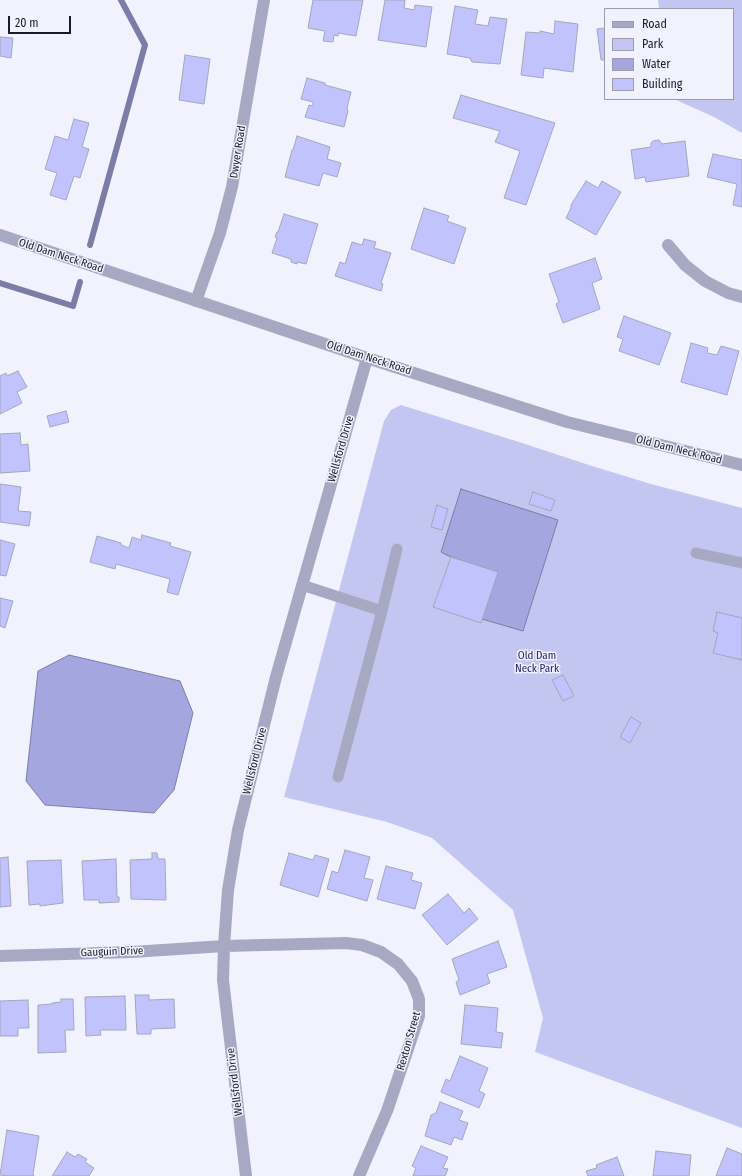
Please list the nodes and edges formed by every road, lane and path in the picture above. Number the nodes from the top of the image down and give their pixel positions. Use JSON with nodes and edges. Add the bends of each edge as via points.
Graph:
{"nodes":[{"id":1,"x":264,"y":0,"type":"edge"},
{"id":2,"x":0,"y":235,"type":"edge"},
{"id":3,"x":668,"y":245,"type":"dead end"},
{"id":4,"x":742,"y":297,"type":"edge"},
{"id":5,"x":196,"y":300,"type":"junction"},
{"id":6,"x":367,"y":358,"type":"junction"},
{"id":7,"x":742,"y":465,"type":"edge"},
{"id":8,"x":397,"y":549,"type":"dead end"},
{"id":9,"x":696,"y":553,"type":"dead end"},
{"id":10,"x":742,"y":563,"type":"edge"},
{"id":11,"x":302,"y":585,"type":"junction"},
{"id":12,"x":382,"y":611,"type":"junction"},
{"id":13,"x":338,"y":777,"type":"dead end"},
{"id":14,"x":224,"y":946,"type":"junction"},
{"id":15,"x":0,"y":956,"type":"edge"},
{"id":16,"x":246,"y":1176,"type":"edge"},
{"id":17,"x":359,"y":1176,"type":"edge"}],
"edges":[{"from":1,"to":5,"type":"street","name":"Dwyer Road","via":[[232,187],[220,233]]},
{"from":2,"to":5,"type":"street","name":"Old Dam Neck Road"},
{"from":3,"to":4,"type":"street","via":[[685,265],[705,281]]},
{"from":5,"to":6,"type":"street","name":"Old Dam Neck Road"},
{"from":6,"to":7,"type":"street","name":"Old Dam Neck Road","via":[[567,422]]},
{"from":6,"to":11,"type":"street","name":"Wellsford Drive"},
{"from":8,"to":12,"type":"lane"},
{"from":9,"to":10,"type":"lane"},
{"from":11,"to":12,"type":"lane"},
{"from":11,"to":14,"type":"street","name":"Wellsford Drive","via":[[238,830],[228,890]]},
{"from":12,"to":13,"type":"lane"},
{"from":14,"to":15,"type":"street","name":"Gauguin Drive"},
{"from":14,"to":16,"type":"street","name":"Wellsford Drive","via":[[223,980]]},
{"from":14,"to":17,"type":"street","name":"Rexton Street","via":[[346,943],[381,952],[398,964],[412,981],[419,999],[419,1016],[387,1111]]}]}
